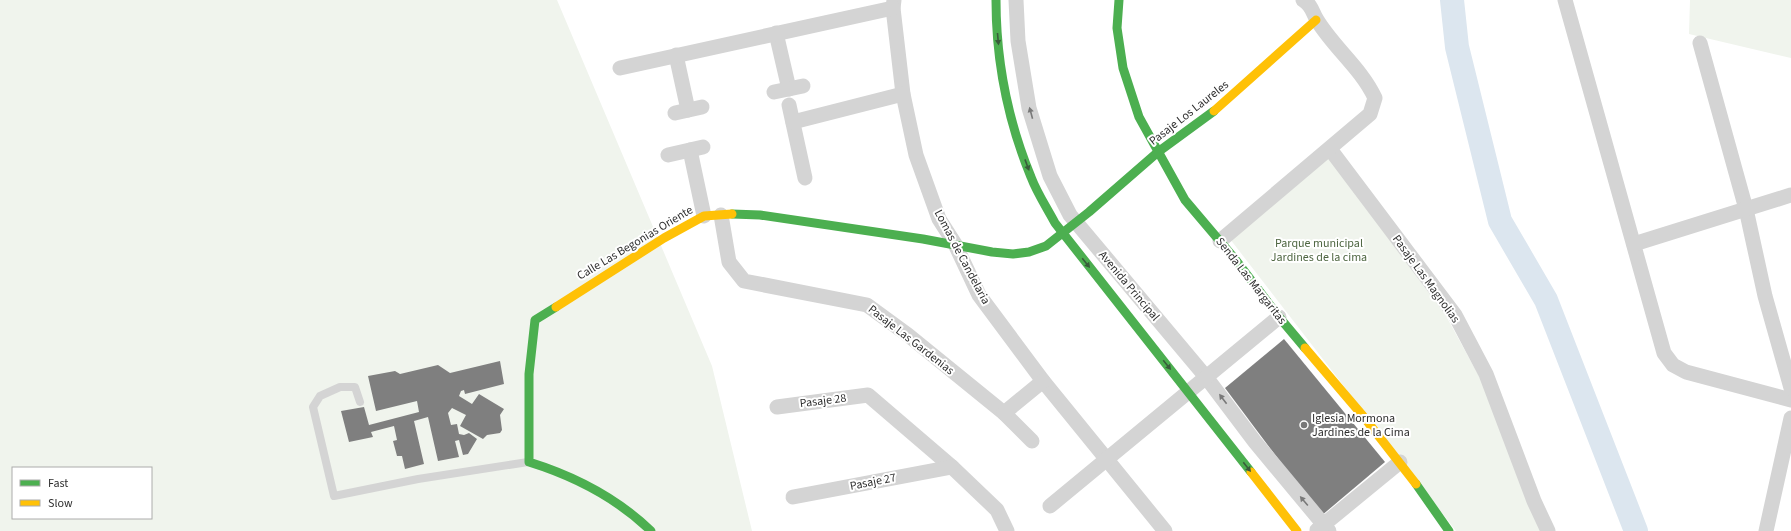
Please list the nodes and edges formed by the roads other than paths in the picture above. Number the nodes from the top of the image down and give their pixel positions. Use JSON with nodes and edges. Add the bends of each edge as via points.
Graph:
{"nodes":[{"id":1,"x":996,"y":0,"type":"edge"},
{"id":2,"x":1016,"y":0,"type":"edge"},
{"id":3,"x":1119,"y":0,"type":"edge"},
{"id":4,"x":1565,"y":0,"type":"edge"},
{"id":5,"x":1309,"y":1,"type":"edge"},
{"id":6,"x":893,"y":4,"type":"edge"},
{"id":7,"x":1316,"y":20,"type":"junction"},
{"id":8,"x":776,"y":33,"type":"junction"},
{"id":9,"x":1700,"y":43,"type":"dead end"},
{"id":10,"x":676,"y":55,"type":"junction"},
{"id":11,"x":620,"y":68,"type":"dead end"},
{"id":12,"x":789,"y":89,"type":"dead end"},
{"id":13,"x":903,"y":94,"type":"junction"},
{"id":14,"x":790,"y":105,"type":"dead end"},
{"id":15,"x":688,"y":110,"type":"dead end"},
{"id":16,"x":793,"y":122,"type":"junction"},
{"id":17,"x":1330,"y":149,"type":"junction"},
{"id":18,"x":1158,"y":152,"type":"junction"},
{"id":19,"x":668,"y":155,"type":"dead end"},
{"id":20,"x":805,"y":178,"type":"dead end"},
{"id":21,"x":1791,"y":195,"type":"edge"},
{"id":22,"x":1746,"y":208,"type":"junction"},
{"id":23,"x":721,"y":215,"type":"junction"},
{"id":24,"x":704,"y":216,"type":"junction"},
{"id":25,"x":1075,"y":223,"type":"junction"},
{"id":26,"x":1061,"y":233,"type":"junction"},
{"id":27,"x":1220,"y":241,"type":"junction"},
{"id":28,"x":955,"y":244,"type":"junction"},
{"id":29,"x":1634,"y":244,"type":"junction"},
{"id":30,"x":1279,"y":317,"type":"junction"},
{"id":31,"x":1206,"y":377,"type":"junction"},
{"id":32,"x":1043,"y":381,"type":"junction"},
{"id":33,"x":1791,"y":388,"type":"edge"},
{"id":34,"x":1188,"y":391,"type":"junction"},
{"id":35,"x":1791,"y":400,"type":"edge"},
{"id":36,"x":360,"y":402,"type":"dead end"},
{"id":37,"x":777,"y":407,"type":"dead end"},
{"id":38,"x":1004,"y":413,"type":"junction"},
{"id":39,"x":1791,"y":418,"type":"edge"},
{"id":40,"x":1032,"y":441,"type":"dead end"},
{"id":41,"x":1107,"y":459,"type":"junction"},
{"id":42,"x":529,"y":462,"type":"junction"},
{"id":43,"x":1400,"y":462,"type":"junction"},
{"id":44,"x":952,"y":467,"type":"junction"},
{"id":45,"x":793,"y":497,"type":"dead end"},
{"id":46,"x":1050,"y":506,"type":"dead end"},
{"id":47,"x":1323,"y":529,"type":"edge"},
{"id":48,"x":651,"y":531,"type":"edge"},
{"id":49,"x":1007,"y":531,"type":"edge"},
{"id":50,"x":1165,"y":531,"type":"edge"},
{"id":51,"x":1297,"y":531,"type":"edge"},
{"id":52,"x":1450,"y":531,"type":"edge"},
{"id":53,"x":1548,"y":531,"type":"edge"},
{"id":54,"x":1766,"y":531,"type":"edge"}],
"edges":[{"from":1,"to":26,"type":"street","name":"Avenida Principal","one_way":true,"via":[[998,47],[1014,128],[1032,178]]},
{"from":25,"to":2,"type":"street","name":"Avenida Principal","one_way":true,"via":[[1050,176],[1029,108],[1018,41]]},
{"from":3,"to":18,"type":"street","name":"Senda Las Margaritas","via":[[1117,28],[1123,68],[1139,117]]},
{"from":4,"to":29,"type":"street"},
{"from":5,"to":7,"type":"street"},
{"from":6,"to":8,"type":"street"},
{"from":6,"to":13,"type":"street","name":"Lomas de Candelaria"},
{"from":7,"to":17,"type":"street","via":[[1368,84],[1375,98],[1370,114]]},
{"from":7,"to":18,"type":"street","name":"Pasaje Los Laureles","via":[[1221,106]]},
{"from":8,"to":10,"type":"street"},
{"from":8,"to":12,"type":"street"},
{"from":9,"to":22,"type":"street"},
{"from":10,"to":11,"type":"street"},
{"from":10,"to":15,"type":"street"},
{"from":13,"to":16,"type":"street"},
{"from":13,"to":28,"type":"street","name":"Lomas de Candelaria","via":[[916,155],[939,219]]},
{"from":14,"to":16,"type":"street"},
{"from":16,"to":20,"type":"street"},
{"from":17,"to":27,"type":"street"},
{"from":17,"to":53,"type":"street","name":"Pasaje Las Magnolias","via":[[1455,315],[1486,374],[1534,501]]},
{"from":18,"to":25,"type":"street","name":"Pasaje Los Laureles"},
{"from":18,"to":27,"type":"street","name":"Senda Las Margaritas","via":[[1185,200]]},
{"from":19,"to":24,"type":"street","via":[[696,149]]},
{"from":21,"to":22,"type":"street"},
{"from":22,"to":29,"type":"street"},
{"from":22,"to":33,"type":"street","via":[[1765,296]]},
{"from":23,"to":24,"type":"street","name":"Calle Las Begonias Oriente"},
{"from":23,"to":28,"type":"street","name":"Calle Las Begonias Oriente","via":[[760,215]]},
{"from":23,"to":38,"type":"street","name":"Pasaje Las Gardenias","via":[[729,262],[744,281],[867,305]]},
{"from":24,"to":42,"type":"street","name":"Calle Las Begonias Oriente","via":[[664,238],[535,320],[528,380]]},
{"from":25,"to":26,"type":"street","name":"Calle Las Begonias Oriente"},
{"from":25,"to":31,"type":"street","name":"Avenida Principal"},
{"from":26,"to":28,"type":"street","name":"Calle Las Begonias Oriente","via":[[1046,246],[1013,254]]},
{"from":26,"to":34,"type":"street","name":"Avenida Principal","one_way":true},
{"from":27,"to":30,"type":"street","name":"Senda Las Margaritas"},
{"from":28,"to":32,"type":"street","name":"Lomas de Candelaria","via":[[979,295]]},
{"from":29,"to":35,"type":"street","via":[[1664,353],[1673,365],[1686,372]]},
{"from":30,"to":31,"type":"street"},
{"from":30,"to":43,"type":"street","name":"Senda Las Margaritas"},
{"from":31,"to":34,"type":"street"},
{"from":47,"to":31,"type":"street","name":"Avenida Principal","one_way":true},
{"from":32,"to":38,"type":"street"},
{"from":32,"to":41,"type":"street","name":"Lomas de Candelaria"},
{"from":34,"to":41,"type":"street"},
{"from":34,"to":51,"type":"street","name":"Avenida Principal","one_way":true},
{"from":36,"to":42,"type":"lane","via":[[355,388],[340,387],[320,396],[313,407],[334,496],[418,479]]},
{"from":37,"to":44,"type":"street","name":"Pasaje 28","via":[[868,395]]},
{"from":38,"to":40,"type":"street","name":"Pasaje Las Gardenias"},
{"from":39,"to":54,"type":"street"},
{"from":41,"to":46,"type":"street"},
{"from":41,"to":50,"type":"street","name":"Lomas de Candelaria"},
{"from":42,"to":48,"type":"street","via":[[547,467],[612,500],[643,522]]},
{"from":43,"to":47,"type":"street"},
{"from":43,"to":52,"type":"street","name":"Senda Las Margaritas"},
{"from":44,"to":45,"type":"street","name":"Pasaje 27"},
{"from":44,"to":49,"type":"street","via":[[997,510]]}]}
